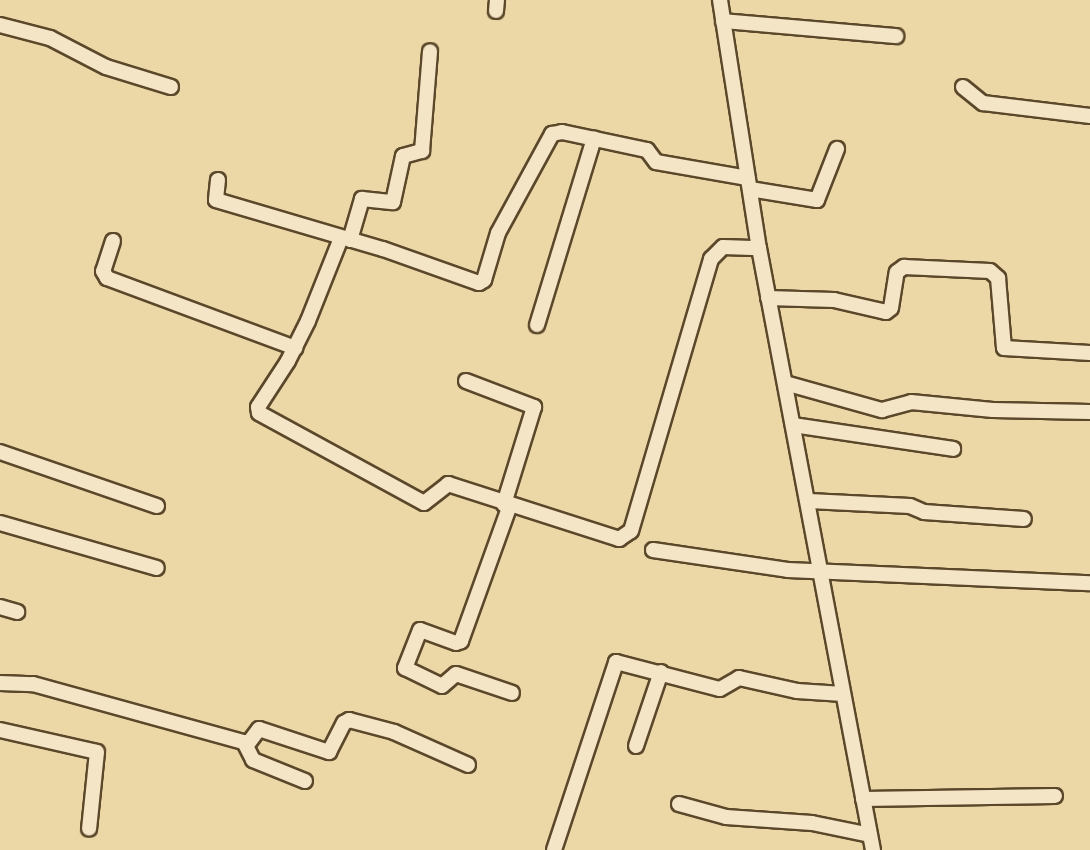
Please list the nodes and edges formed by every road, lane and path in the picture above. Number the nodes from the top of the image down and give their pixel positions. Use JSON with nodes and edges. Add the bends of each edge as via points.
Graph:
{"nodes":[{"id":1,"x":720,"y":0,"type":"edge"},
{"id":2,"x":723,"y":21,"type":"junction"},
{"id":3,"x":0,"y":25,"type":"edge"},
{"id":4,"x":896,"y":36,"type":"dead end"},
{"id":5,"x":430,"y":51,"type":"dead end"},
{"id":6,"x":171,"y":87,"type":"dead end"},
{"id":7,"x":963,"y":87,"type":"dead end"},
{"id":8,"x":1090,"y":116,"type":"edge"},
{"id":9,"x":594,"y":139,"type":"junction"},
{"id":10,"x":837,"y":149,"type":"dead end"},
{"id":11,"x":218,"y":180,"type":"dead end"},
{"id":12,"x":749,"y":184,"type":"junction"},
{"id":13,"x":345,"y":239,"type":"junction"},
{"id":14,"x":113,"y":241,"type":"dead end"},
{"id":15,"x":759,"y":248,"type":"junction"},
{"id":16,"x":768,"y":298,"type":"junction"},
{"id":17,"x":537,"y":325,"type":"dead end"},
{"id":18,"x":295,"y":348,"type":"junction"},
{"id":19,"x":1090,"y":353,"type":"edge"},
{"id":20,"x":466,"y":381,"type":"dead end"},
{"id":21,"x":785,"y":383,"type":"junction"},
{"id":22,"x":1090,"y":412,"type":"edge"},
{"id":23,"x":793,"y":425,"type":"junction"},
{"id":24,"x":953,"y":449,"type":"dead end"},
{"id":25,"x":0,"y":452,"type":"edge"},
{"id":26,"x":809,"y":501,"type":"junction"},
{"id":27,"x":507,"y":504,"type":"junction"},
{"id":28,"x":157,"y":506,"type":"dead end"},
{"id":29,"x":1024,"y":519,"type":"dead end"},
{"id":30,"x":0,"y":523,"type":"edge"},
{"id":31,"x":653,"y":550,"type":"dead end"},
{"id":32,"x":157,"y":568,"type":"dead end"},
{"id":33,"x":822,"y":570,"type":"junction"},
{"id":34,"x":1090,"y":583,"type":"edge"},
{"id":35,"x":0,"y":607,"type":"edge"},
{"id":36,"x":17,"y":612,"type":"dead end"},
{"id":37,"x":661,"y":672,"type":"junction"},
{"id":38,"x":0,"y":683,"type":"edge"},
{"id":39,"x":512,"y":693,"type":"dead end"},
{"id":40,"x":843,"y":694,"type":"junction"},
{"id":41,"x":0,"y":730,"type":"edge"},
{"id":42,"x":247,"y":745,"type":"junction"},
{"id":43,"x":636,"y":746,"type":"dead end"},
{"id":44,"x":468,"y":765,"type":"dead end"},
{"id":45,"x":305,"y":781,"type":"dead end"},
{"id":46,"x":1055,"y":796,"type":"dead end"},
{"id":47,"x":863,"y":799,"type":"junction"},
{"id":48,"x":679,"y":804,"type":"dead end"},
{"id":49,"x":89,"y":829,"type":"dead end"},
{"id":50,"x":870,"y":835,"type":"junction"},
{"id":51,"x":554,"y":850,"type":"edge"},
{"id":52,"x":873,"y":850,"type":"edge"}],
"edges":[{"from":1,"to":2,"type":"street"},
{"from":2,"to":4,"type":"street"},
{"from":2,"to":12,"type":"street"},
{"from":3,"to":6,"type":"street","via":[[50,39],[106,68]]},
{"from":5,"to":13,"type":"street","via":[[422,151],[403,156],[393,202],[362,200]]},
{"from":7,"to":8,"type":"street","via":[[983,103]]},
{"from":9,"to":12,"type":"street","via":[[649,150],[656,162]]},
{"from":9,"to":13,"type":"street","via":[[562,132],[545,141],[528,183],[498,233],[482,282]]},
{"from":9,"to":17,"type":"street"},
{"from":10,"to":12,"type":"street","via":[[817,200]]},
{"from":11,"to":13,"type":"street","via":[[216,200]]},
{"from":12,"to":15,"type":"street"},
{"from":13,"to":18,"type":"street"},
{"from":14,"to":18,"type":"street","via":[[103,271],[107,278]]},
{"from":15,"to":16,"type":"street"},
{"from":15,"to":27,"type":"street","via":[[723,247],[711,259],[685,341],[666,422],[627,538],[619,539]]},
{"from":16,"to":19,"type":"street","via":[[834,300],[886,312],[891,308],[897,272],[904,267],[990,271],[998,278],[1004,348]]},
{"from":16,"to":21,"type":"street"},
{"from":18,"to":27,"type":"street","via":[[258,407],[261,415],[424,503],[446,484]]},
{"from":20,"to":27,"type":"street","via":[[534,407]]},
{"from":21,"to":22,"type":"street","via":[[882,410],[911,402],[993,410]]},
{"from":21,"to":23,"type":"street"},
{"from":23,"to":24,"type":"street"},
{"from":23,"to":26,"type":"street"},
{"from":25,"to":28,"type":"street"},
{"from":26,"to":29,"type":"street","via":[[910,506],[924,512]]},
{"from":26,"to":33,"type":"street"},
{"from":27,"to":39,"type":"street","via":[[461,641],[456,643],[420,630],[405,668],[442,686],[456,674]]},
{"from":30,"to":32,"type":"street"},
{"from":31,"to":33,"type":"street","via":[[780,569]]},
{"from":33,"to":34,"type":"street","via":[[942,579]]},
{"from":33,"to":40,"type":"street"},
{"from":35,"to":36,"type":"street"},
{"from":37,"to":40,"type":"street","via":[[720,689],[739,678],[797,691]]},
{"from":37,"to":43,"type":"street"},
{"from":37,"to":51,"type":"street","via":[[621,661],[614,664]]},
{"from":38,"to":42,"type":"street","via":[[33,684]]},
{"from":40,"to":47,"type":"street"},
{"from":41,"to":49,"type":"street","via":[[97,752]]},
{"from":42,"to":44,"type":"street","via":[[259,729],[329,752],[344,723],[350,720],[394,732]]},
{"from":42,"to":45,"type":"street","via":[[253,760]]},
{"from":46,"to":47,"type":"street"},
{"from":47,"to":50,"type":"street"},
{"from":48,"to":50,"type":"street","via":[[726,817],[812,823]]},
{"from":50,"to":52,"type":"street"}]}
